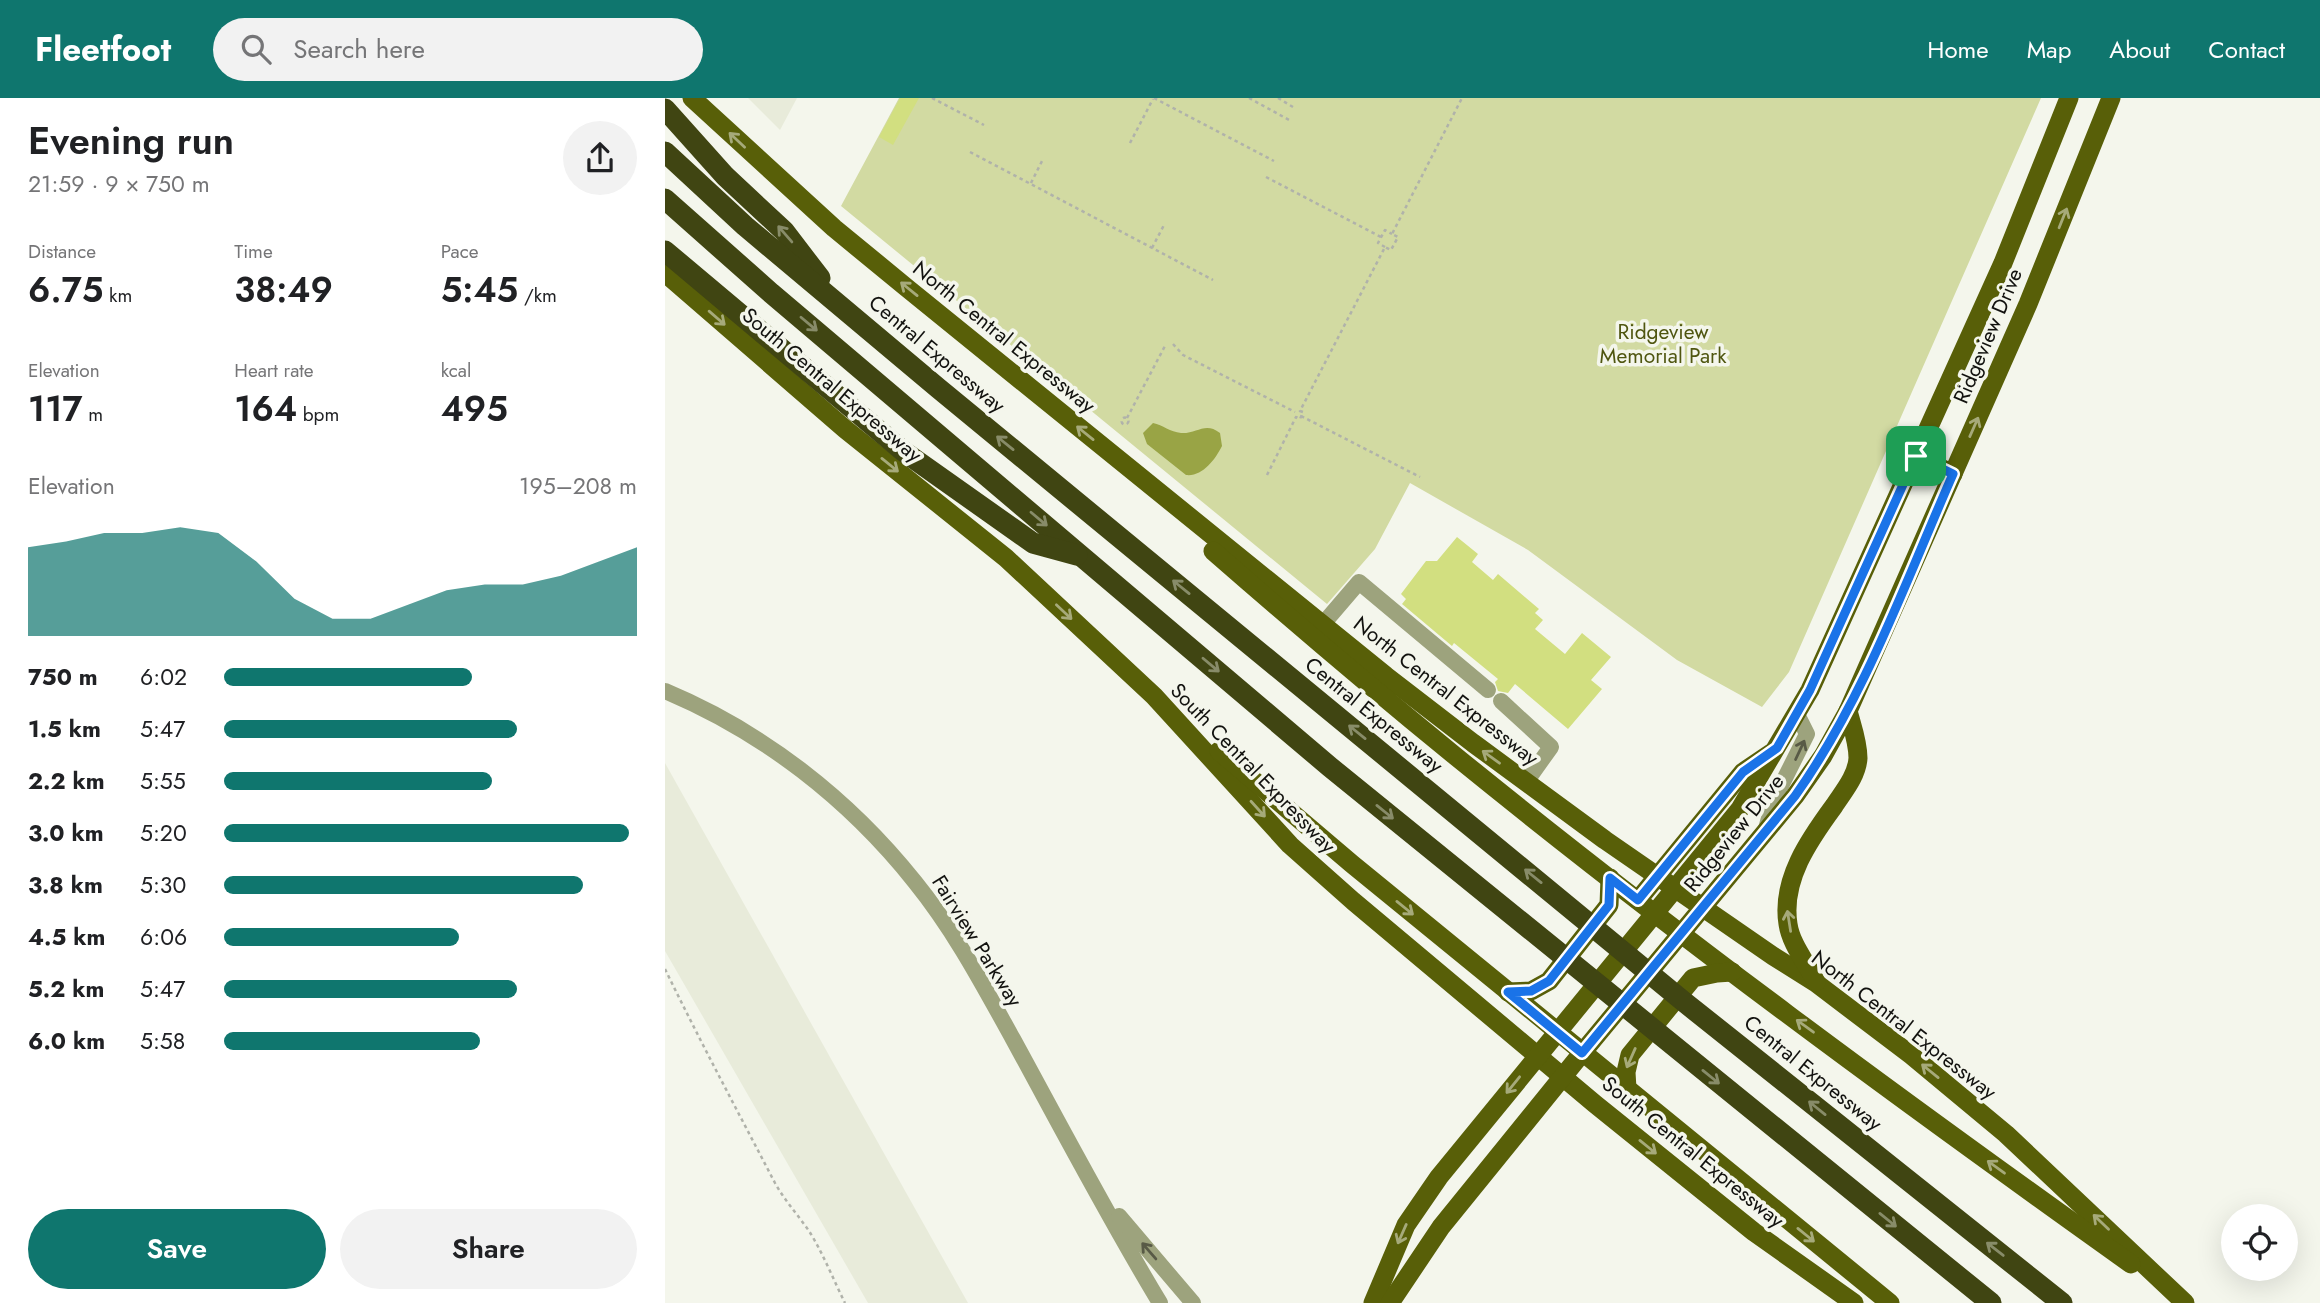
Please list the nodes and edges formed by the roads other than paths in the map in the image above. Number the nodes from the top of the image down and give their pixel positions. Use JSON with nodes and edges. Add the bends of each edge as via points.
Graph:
{"nodes":[{"id":1,"x":692,"y":98,"type":"edge"},
{"id":2,"x":2069,"y":98,"type":"edge"},
{"id":3,"x":2111,"y":98,"type":"edge"},
{"id":4,"x":665,"y":109,"type":"edge"},
{"id":5,"x":665,"y":152,"type":"edge"},
{"id":6,"x":665,"y":199,"type":"edge"},
{"id":7,"x":665,"y":251,"type":"edge"},
{"id":8,"x":665,"y":273,"type":"edge"},
{"id":9,"x":842,"y":307,"type":"junction"},
{"id":10,"x":1916,"y":456,"type":"junction"},
{"id":11,"x":1953,"y":474,"type":"junction"},
{"id":12,"x":1138,"y":476,"type":"junction"},
{"id":13,"x":1084,"y":558,"type":"junction"},
{"id":14,"x":1323,"y":624,"type":"junction"},
{"id":15,"x":665,"y":691,"type":"edge"},
{"id":16,"x":1154,"y":696,"type":"junction"},
{"id":17,"x":1847,"y":711,"type":"junction"},
{"id":18,"x":1797,"y":713,"type":"junction"},
{"id":19,"x":1777,"y":748,"type":"junction"},
{"id":20,"x":1526,"y":782,"type":"junction"},
{"id":21,"x":1766,"y":832,"type":"junction"},
{"id":22,"x":1610,"y":878,"type":"junction"},
{"id":23,"x":1638,"y":900,"type":"junction"},
{"id":24,"x":1655,"y":912,"type":"junction"},
{"id":25,"x":1682,"y":933,"type":"junction"},
{"id":26,"x":1732,"y":972,"type":"junction"},
{"id":27,"x":1816,"y":983,"type":"junction"},
{"id":28,"x":1508,"y":992,"type":"junction"},
{"id":29,"x":1555,"y":1032,"type":"junction"},
{"id":30,"x":1582,"y":1053,"type":"junction"},
{"id":31,"x":1627,"y":1089,"type":"junction"},
{"id":32,"x":1097,"y":1190,"type":"junction"},
{"id":33,"x":2058,"y":1299,"type":"edge"},
{"id":34,"x":1160,"y":1303,"type":"edge"},
{"id":35,"x":1193,"y":1303,"type":"edge"},
{"id":36,"x":1373,"y":1303,"type":"edge"},
{"id":37,"x":1390,"y":1303,"type":"edge"},
{"id":38,"x":1854,"y":1303,"type":"edge"},
{"id":39,"x":1890,"y":1303,"type":"edge"},
{"id":40,"x":1991,"y":1303,"type":"edge"},
{"id":41,"x":2185,"y":1303,"type":"edge"}],
"edges":[{"from":12,"to":1,"type":"main road","name":"North Central Expressway","one_way":true,"via":[[845,236]]},
{"from":2,"to":10,"type":"main road","name":"Ridgeview Drive","via":[[2003,263]]},
{"from":11,"to":3,"type":"main road","name":"Ridgeview Drive","one_way":true},
{"from":9,"to":4,"type":"highway","one_way":true,"via":[[784,232]]},
{"from":5,"to":9,"type":"highway","name":"Central Expressway"},
{"from":6,"to":13,"type":"highway","one_way":true},
{"from":7,"to":13,"type":"highway","via":[[903,451],[1033,543]]},
{"from":8,"to":16,"type":"main road","name":"South Central Expressway","one_way":true,"via":[[845,429],[1006,558]]},
{"from":33,"to":9,"type":"highway","name":"Central Expressway","one_way":true,"via":[[1694,1009]]},
{"from":10,"to":11,"type":"main road"},
{"from":10,"to":18,"type":"main road","name":"Ridgeview Drive"},
{"from":11,"to":17,"type":"main road","name":"Ridgeview Drive"},
{"from":12,"to":14,"type":"main road","name":"North Central Expressway"},
{"from":12,"to":22,"type":"main road","via":[[1182,525],[1335,657]]},
{"from":13,"to":40,"type":"highway","one_way":true,"via":[[1341,775]]},
{"from":20,"to":14,"type":"main road","name":"North Central Expressway","one_way":true},
{"from":14,"to":20,"type":"street","via":[[1359,582],[1552,747]]},
{"from":15,"to":32,"type":"street","name":"Fairview Parkway","via":[[743,730],[787,759],[832,796],[905,869],[974,969]]},
{"from":16,"to":28,"type":"main road","one_way":true},
{"from":16,"to":38,"type":"main road","name":"South Central Expressway","one_way":true,"via":[[1290,845],[1353,901],[1754,1232]]},
{"from":17,"to":21,"type":"main road","name":"Ridgeview Drive","via":[[1823,756]]},
{"from":27,"to":17,"type":"main road","one_way":true,"via":[[1788,926],[1787,902],[1791,877],[1858,761]]},
{"from":18,"to":19,"type":"main road","name":"Ridgeview Drive"},
{"from":21,"to":18,"type":"street","one_way":true,"via":[[1774,800],[1807,734]]},
{"from":19,"to":23,"type":"main road","via":[[1743,772]]},
{"from":19,"to":24,"type":"main road","name":"Ridgeview Drive","via":[[1740,809]]},
{"from":20,"to":27,"type":"main road","name":"North Central Expressway"},
{"from":21,"to":25,"type":"main road","name":"Ridgeview Drive"},
{"from":22,"to":23,"type":"main road"},
{"from":22,"to":28,"type":"main road","via":[[1609,905],[1549,981],[1531,991]]},
{"from":23,"to":24,"type":"main road"},
{"from":24,"to":25,"type":"main road"},
{"from":24,"to":29,"type":"main road","name":"Ridgeview Drive"},
{"from":25,"to":26,"type":"main road"},
{"from":25,"to":30,"type":"main road","name":"Ridgeview Drive"},
{"from":26,"to":31,"type":"main road","one_way":true,"via":[[1693,978],[1630,1055]]},
{"from":41,"to":26,"type":"main road","one_way":true},
{"from":41,"to":27,"type":"main road","name":"North Central Expressway","one_way":true,"via":[[2006,1134]]},
{"from":28,"to":29,"type":"main road"},
{"from":29,"to":30,"type":"main road"},
{"from":29,"to":36,"type":"main road","name":"Ridgeview Drive","one_way":true,"via":[[1406,1225]]},
{"from":30,"to":31,"type":"main road"},
{"from":30,"to":37,"type":"main road","name":"Ridgeview Drive","via":[[1441,1227]]},
{"from":31,"to":39,"type":"main road","one_way":true},
{"from":32,"to":34,"type":"street","name":"Fairview Parkway"},
{"from":35,"to":32,"type":"street","name":"Fairview Parkway","one_way":true}]}
